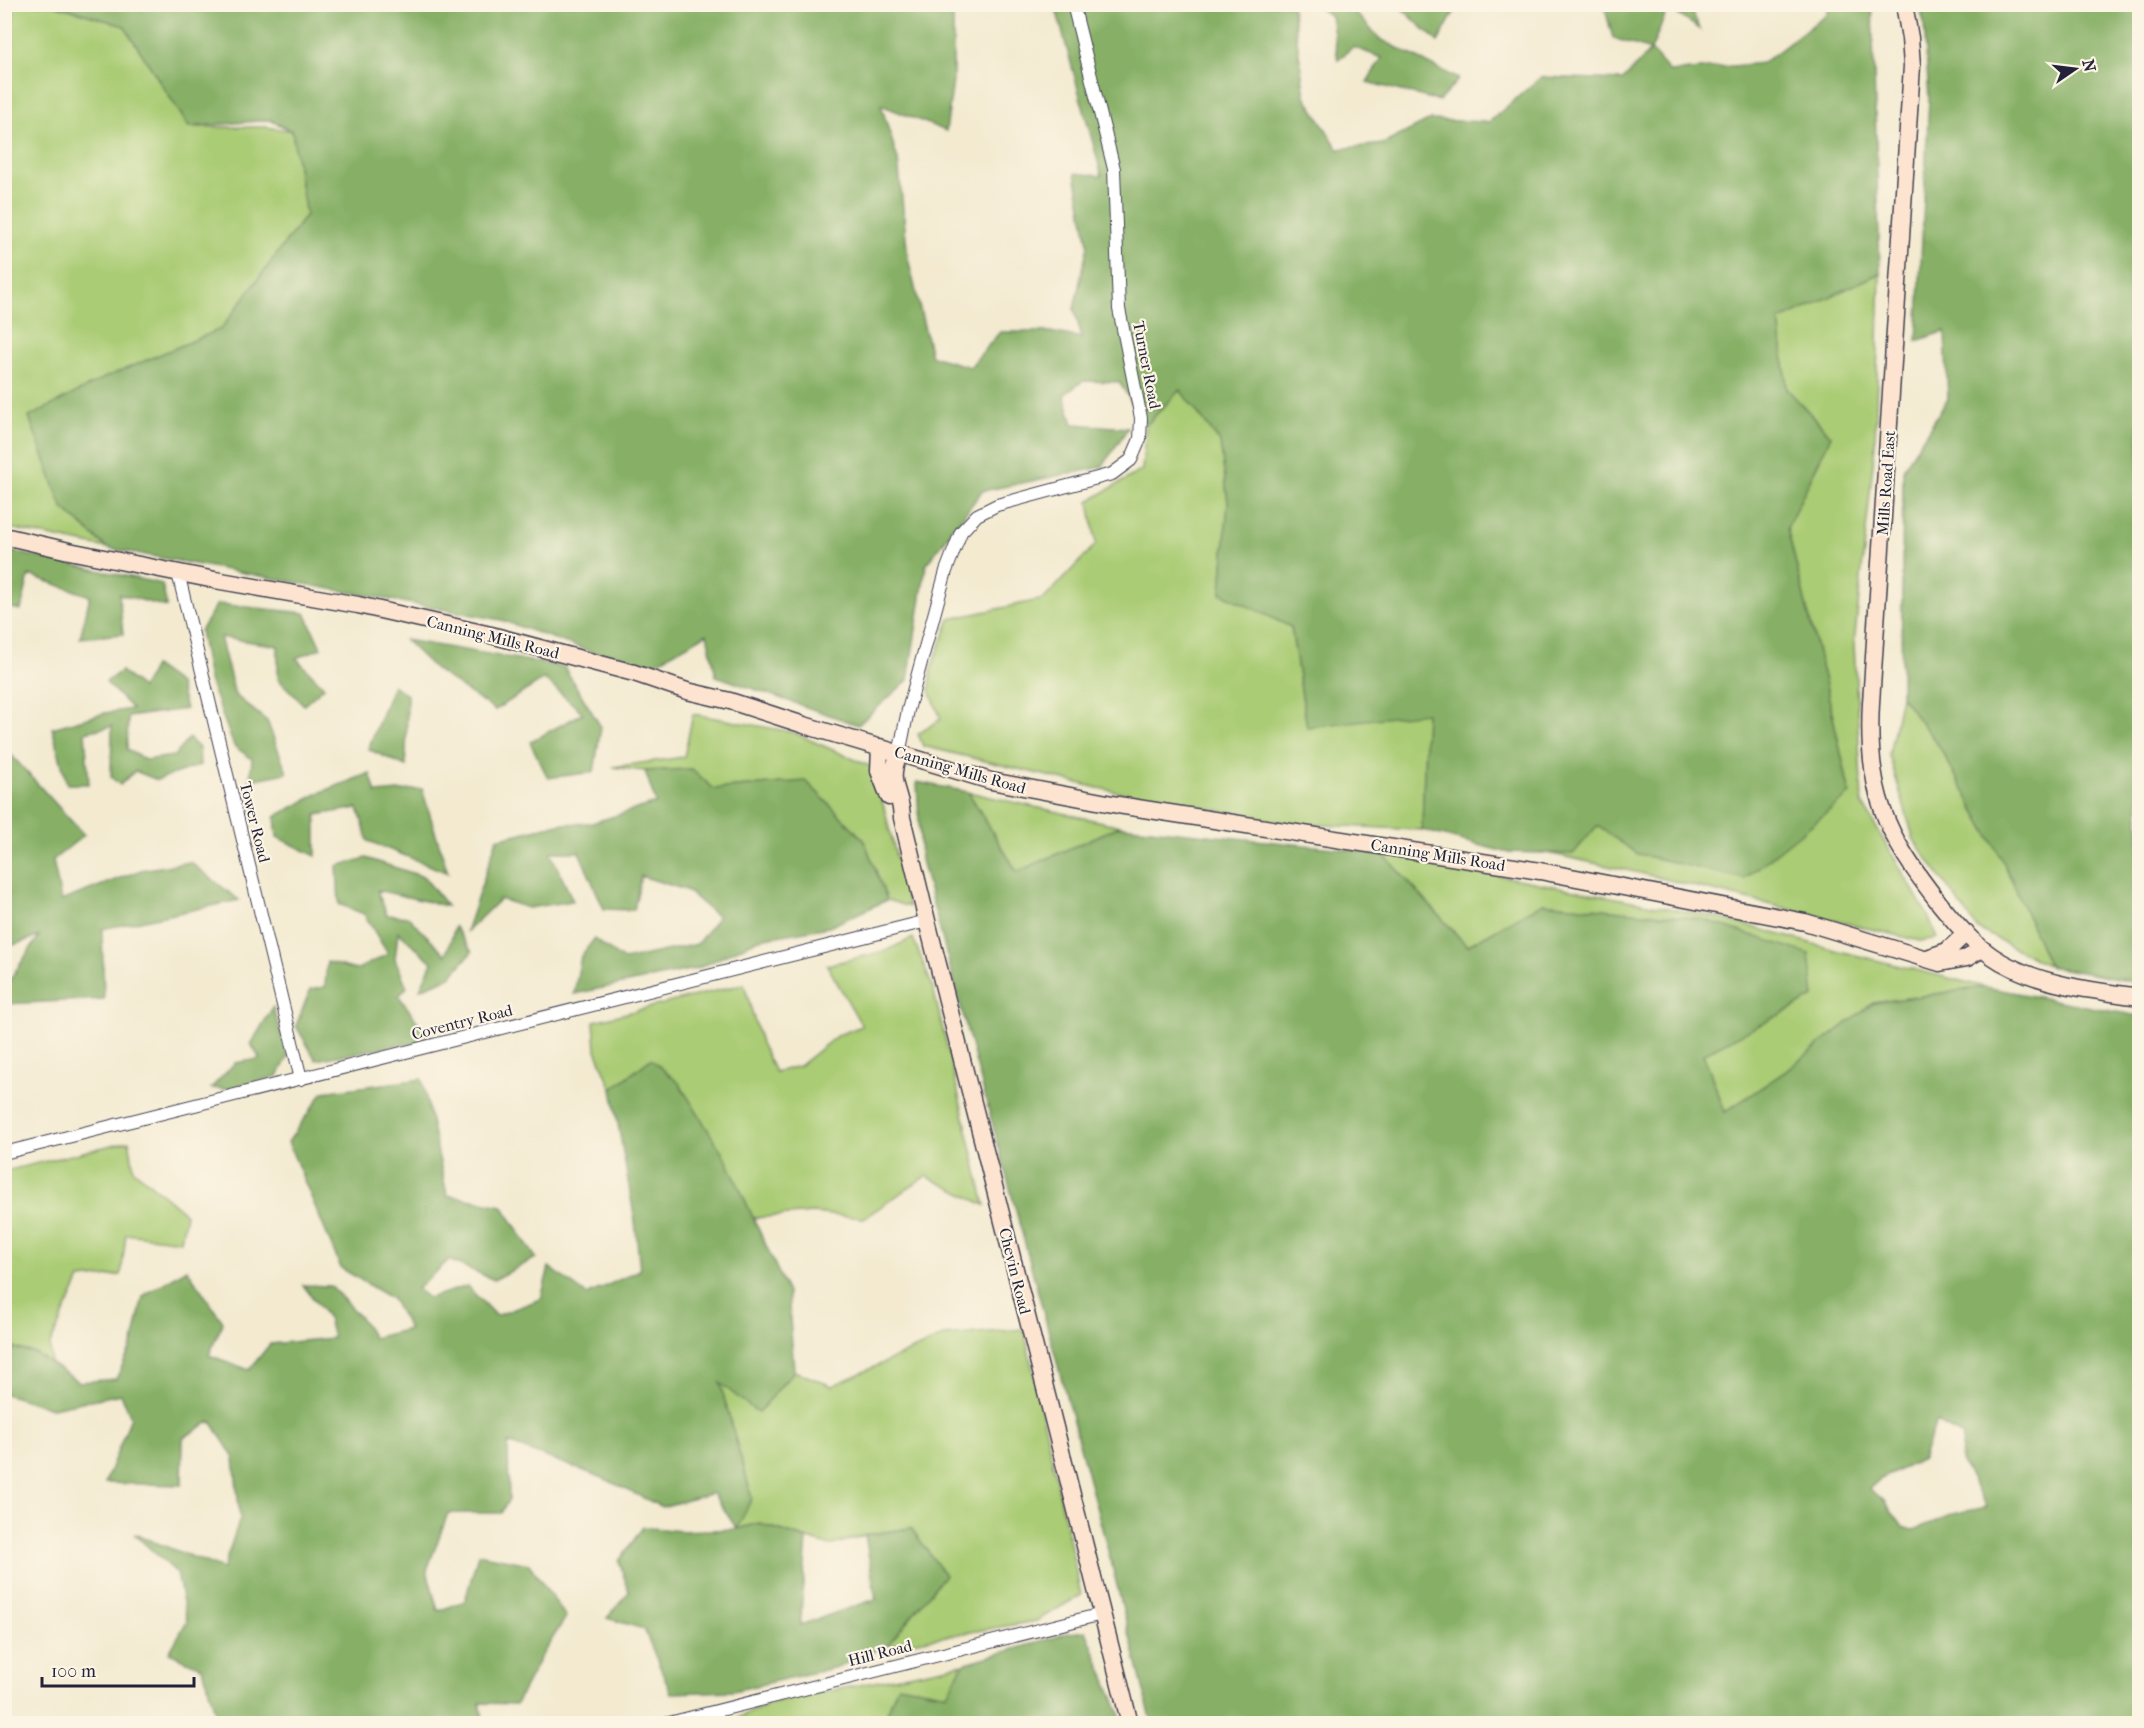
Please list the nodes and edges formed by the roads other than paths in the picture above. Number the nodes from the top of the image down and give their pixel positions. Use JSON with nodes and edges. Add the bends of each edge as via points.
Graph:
{"nodes":[{"id":1,"x":1073,"y":4,"type":"edge"},
{"id":2,"x":1904,"y":4,"type":"edge"},
{"id":3,"x":4,"y":536,"type":"edge"},
{"id":4,"x":178,"y":573,"type":"junction"},
{"id":5,"x":880,"y":747,"type":"junction"},
{"id":6,"x":899,"y":754,"type":"junction"},
{"id":7,"x":902,"y":818,"type":"junction"},
{"id":8,"x":927,"y":921,"type":"junction"},
{"id":9,"x":1966,"y":933,"type":"junction"},
{"id":10,"x":1982,"y":949,"type":"junction"},
{"id":11,"x":1926,"y":958,"type":"junction"},
{"id":12,"x":2139,"y":997,"type":"edge"},
{"id":13,"x":301,"y":1079,"type":"junction"},
{"id":14,"x":4,"y":1153,"type":"edge"},
{"id":15,"x":1102,"y":1614,"type":"junction"},
{"id":16,"x":665,"y":1724,"type":"edge"},
{"id":17,"x":1130,"y":1724,"type":"edge"}],
"edges":[{"from":1,"to":6,"type":"street","name":"Turner Road","via":[[1114,169],[1119,309],[1141,418],[1140,439],[1131,460],[1112,474],[997,505],[977,515],[962,532],[946,571]]},
{"from":2,"to":9,"type":"main road","name":"Mills Road East","via":[[1912,66],[1870,747],[1878,795],[1893,835],[1916,872]]},
{"from":3,"to":4,"type":"main road","name":"Canning Mills Road"},
{"from":4,"to":5,"type":"main road","name":"Canning Mills Road","via":[[358,605],[491,635],[634,673]]},
{"from":4,"to":13,"type":"street","name":"Tower Road"},
{"from":5,"to":6,"type":"main road","name":"Canning Mills Road"},
{"from":5,"to":7,"type":"main road","name":"Chevin Road","via":[[883,784]]},
{"from":6,"to":7,"type":"main road","name":"Chevin Road","via":[[892,778]]},
{"from":6,"to":11,"type":"main road","name":"Canning Mills Road","via":[[1020,788],[1540,871],[1805,922]]},
{"from":7,"to":8,"type":"main road","name":"Chevin Road"},
{"from":8,"to":13,"type":"street","name":"Coventry Road"},
{"from":8,"to":15,"type":"main road","name":"Chevin Road"},
{"from":9,"to":10,"type":"main road"},
{"from":9,"to":11,"type":"main road","via":[[1947,951]]},
{"from":10,"to":11,"type":"main road","name":"Canning Mills Road","via":[[1967,958],[1941,963]]},
{"from":10,"to":12,"type":"main road","via":[[2010,967],[2040,978]]},
{"from":13,"to":14,"type":"street","name":"Coventry Road"},
{"from":15,"to":16,"type":"street","name":"Hill Road"},
{"from":15,"to":17,"type":"main road","name":"Chevin Road"}]}
